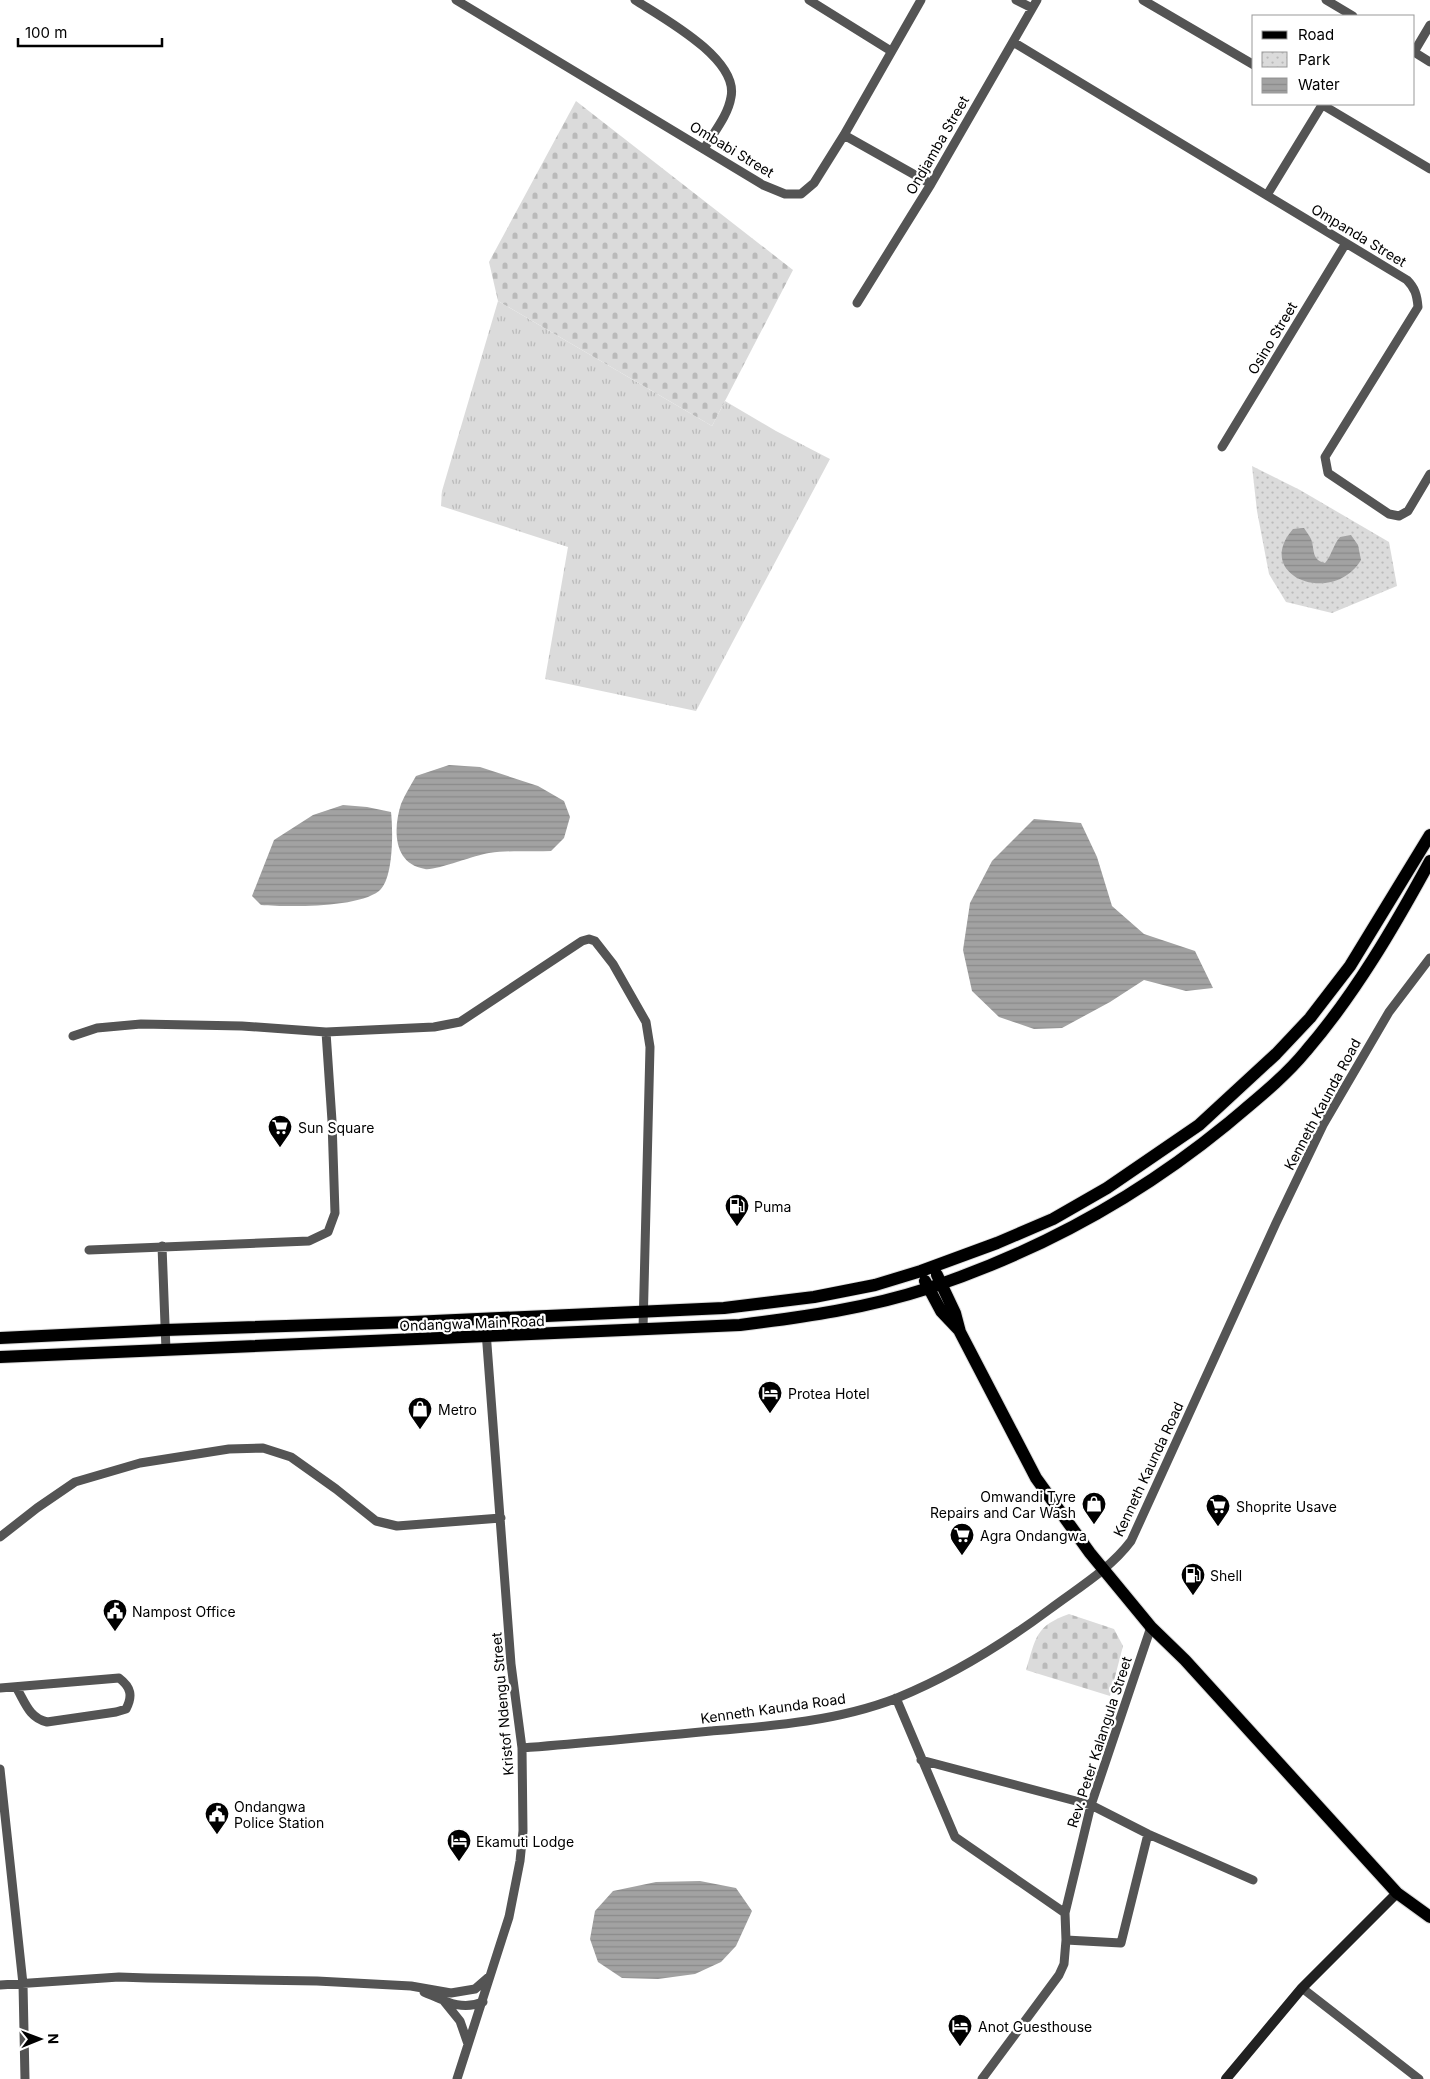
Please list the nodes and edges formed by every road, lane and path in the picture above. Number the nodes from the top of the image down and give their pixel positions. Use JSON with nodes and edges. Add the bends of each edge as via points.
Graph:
{"nodes":[{"id":1,"x":456,"y":0,"type":"edge"},
{"id":2,"x":635,"y":0,"type":"edge"},
{"id":3,"x":809,"y":0,"type":"edge"},
{"id":4,"x":921,"y":0,"type":"edge"},
{"id":5,"x":1016,"y":0,"type":"edge"},
{"id":6,"x":1143,"y":0,"type":"edge"},
{"id":7,"x":1326,"y":0,"type":"edge"},
{"id":8,"x":1338,"y":3,"type":"edge"},
{"id":9,"x":649,"y":4,"type":"edge"},
{"id":10,"x":1035,"y":4,"type":"edge"},
{"id":11,"x":1352,"y":15,"type":"edge"},
{"id":12,"x":1430,"y":25,"type":"edge"},
{"id":13,"x":1012,"y":42,"type":"junction"},
{"id":14,"x":1415,"y":50,"type":"edge"},
{"id":15,"x":890,"y":51,"type":"junction"},
{"id":16,"x":1415,"y":53,"type":"edge"},
{"id":17,"x":1430,"y":62,"type":"edge"},
{"id":18,"x":1252,"y":64,"type":"edge"},
{"id":19,"x":1320,"y":105,"type":"edge"},
{"id":20,"x":1323,"y":105,"type":"edge"},
{"id":21,"x":844,"y":135,"type":"junction"},
{"id":22,"x":704,"y":149,"type":"junction"},
{"id":23,"x":1430,"y":169,"type":"edge"},
{"id":24,"x":931,"y":184,"type":"junction"},
{"id":25,"x":1267,"y":195,"type":"junction"},
{"id":26,"x":1346,"y":243,"type":"junction"},
{"id":27,"x":857,"y":303,"type":"dead end"},
{"id":28,"x":1222,"y":447,"type":"dead end"},
{"id":29,"x":1430,"y":474,"type":"edge"},
{"id":30,"x":1428,"y":841,"type":"edge"},
{"id":31,"x":1430,"y":861,"type":"edge"},
{"id":32,"x":1430,"y":958,"type":"edge"},
{"id":33,"x":326,"y":1032,"type":"junction"},
{"id":34,"x":73,"y":1036,"type":"dead end"},
{"id":35,"x":162,"y":1246,"type":"junction"},
{"id":36,"x":89,"y":1250,"type":"dead end"},
{"id":37,"x":927,"y":1269,"type":"junction"},
{"id":38,"x":941,"y":1283,"type":"junction"},
{"id":39,"x":928,"y":1288,"type":"junction"},
{"id":40,"x":643,"y":1312,"type":"junction"},
{"id":41,"x":485,"y":1318,"type":"junction"},
{"id":42,"x":164,"y":1330,"type":"junction"},
{"id":43,"x":643,"y":1330,"type":"junction"},
{"id":44,"x":960,"y":1332,"type":"junction"},
{"id":45,"x":487,"y":1337,"type":"junction"},
{"id":46,"x":0,"y":1338,"type":"edge"},
{"id":47,"x":166,"y":1350,"type":"junction"},
{"id":48,"x":0,"y":1357,"type":"edge"},
{"id":49,"x":500,"y":1518,"type":"junction"},
{"id":50,"x":0,"y":1537,"type":"edge"},
{"id":51,"x":1104,"y":1568,"type":"junction"},
{"id":52,"x":1151,"y":1627,"type":"junction"},
{"id":53,"x":16,"y":1687,"type":"junction"},
{"id":54,"x":0,"y":1688,"type":"edge"},
{"id":55,"x":896,"y":1698,"type":"junction"},
{"id":56,"x":522,"y":1748,"type":"junction"},
{"id":57,"x":921,"y":1760,"type":"junction"},
{"id":58,"x":0,"y":1769,"type":"edge"},
{"id":59,"x":1091,"y":1805,"type":"junction"},
{"id":60,"x":1148,"y":1834,"type":"junction"},
{"id":61,"x":1252,"y":1880,"type":"dead end"},
{"id":62,"x":1397,"y":1893,"type":"junction"},
{"id":63,"x":1065,"y":1913,"type":"junction"},
{"id":64,"x":1430,"y":1917,"type":"edge"},
{"id":65,"x":1066,"y":1940,"type":"junction"},
{"id":66,"x":492,"y":1974,"type":"junction"},
{"id":67,"x":24,"y":1984,"type":"junction"},
{"id":68,"x":0,"y":1985,"type":"edge"},
{"id":69,"x":411,"y":1986,"type":"junction"},
{"id":70,"x":1302,"y":1988,"type":"junction"},
{"id":71,"x":442,"y":2000,"type":"junction"},
{"id":72,"x":483,"y":2002,"type":"junction"},
{"id":73,"x":468,"y":2045,"type":"junction"},
{"id":74,"x":25,"y":2079,"type":"edge"},
{"id":75,"x":457,"y":2079,"type":"edge"},
{"id":76,"x":982,"y":2079,"type":"edge"},
{"id":77,"x":1226,"y":2079,"type":"edge"},
{"id":78,"x":1419,"y":2079,"type":"edge"}],
"edges":[{"from":1,"to":22,"type":"street","name":"Ombabi Street"},
{"from":2,"to":9,"type":"street"},
{"from":3,"to":15,"type":"street"},
{"from":4,"to":15,"type":"street","name":"Ombabi Street"},
{"from":5,"to":10,"type":"street"},
{"from":6,"to":18,"type":"street"},
{"from":7,"to":8,"type":"street"},
{"from":8,"to":11,"type":"street"},
{"from":9,"to":22,"type":"street","via":[[710,50],[731,82],[731,97],[723,117]]},
{"from":10,"to":13,"type":"street","name":"Ondjamba Street"},
{"from":12,"to":14,"type":"street"},
{"from":13,"to":24,"type":"street","name":"Ondjamba Street"},
{"from":13,"to":25,"type":"street","name":"Ompanda Street"},
{"from":15,"to":21,"type":"street","name":"Ombabi Street"},
{"from":16,"to":17,"type":"street"},
{"from":19,"to":25,"type":"street"},
{"from":20,"to":23,"type":"street"},
{"from":21,"to":22,"type":"street","name":"Ombabi Street","via":[[814,183],[801,194],[785,194],[763,185]]},
{"from":21,"to":24,"type":"street"},
{"from":24,"to":27,"type":"street","name":"Ondjamba Street"},
{"from":25,"to":26,"type":"street","name":"Ompanda Street"},
{"from":26,"to":28,"type":"street","name":"Osino Street"},
{"from":26,"to":29,"type":"street","name":"Ompanda Street","via":[[1407,280],[1418,296],[1418,307],[1325,457],[1328,474],[1389,514],[1399,516],[1408,511]]},
{"from":30,"to":37,"type":"main road","name":"Ondangwa Main Road","via":[[1350,966],[1310,1018],[1276,1054],[1199,1124],[1108,1188],[1053,1219]]},
{"from":31,"to":38,"type":"main road","name":"Ondangwa Main Road","via":[[1374,956],[1326,1026],[1305,1053],[1249,1106],[1169,1168],[1121,1200],[1014,1256]]},
{"from":32,"to":51,"type":"street","name":"Kenneth Kaunda Road","via":[[1389,1012],[1323,1125],[1131,1541]]},
{"from":33,"to":34,"type":"street","via":[[141,1024],[97,1028]]},
{"from":33,"to":35,"type":"street","via":[[335,1213],[328,1232],[309,1241]]},
{"from":33,"to":40,"type":"street","via":[[434,1028],[460,1022],[582,941],[595,941],[601,946],[646,1022],[650,1047]]},
{"from":35,"to":36,"type":"street"},
{"from":35,"to":42,"type":"street"},
{"from":37,"to":38,"type":"main road"},
{"from":37,"to":39,"type":"main road"},
{"from":37,"to":40,"type":"main road","name":"Ondangwa Main Road","via":[[875,1285],[774,1303]]},
{"from":38,"to":39,"type":"main road","name":"Ondangwa Main Road"},
{"from":38,"to":44,"type":"main road","via":[[956,1313]]},
{"from":39,"to":43,"type":"main road","name":"Ondangwa Main Road","via":[[867,1304],[787,1319]]},
{"from":39,"to":44,"type":"main road"},
{"from":40,"to":41,"type":"main road","name":"Ondangwa Main Road"},
{"from":40,"to":43,"type":"street"},
{"from":41,"to":42,"type":"main road","name":"Ondangwa Main Road"},
{"from":41,"to":45,"type":"street","name":"Kristof Ndengu Street"},
{"from":42,"to":46,"type":"main road","name":"Ondangwa Main Road"},
{"from":42,"to":47,"type":"street"},
{"from":43,"to":45,"type":"main road","name":"Ondangwa Main Road"},
{"from":44,"to":51,"type":"main road","via":[[1036,1478]]},
{"from":45,"to":47,"type":"main road","name":"Ondangwa Main Road"},
{"from":45,"to":49,"type":"street","name":"Kristof Ndengu Street"},
{"from":47,"to":48,"type":"main road","name":"Ondangwa Main Road"},
{"from":49,"to":50,"type":"street","via":[[397,1526],[376,1521],[291,1457],[263,1448],[229,1449],[140,1463],[75,1482]]},
{"from":49,"to":56,"type":"street","name":"Kristof Ndengu Street"},
{"from":51,"to":52,"type":"main road"},
{"from":51,"to":55,"type":"street","name":"Kenneth Kaunda Road","via":[[992,1649]]},
{"from":52,"to":59,"type":"street","name":"Rev. Peter Kalangula Street"},
{"from":52,"to":62,"type":"main road"},
{"from":53,"to":53,"type":"street","via":[[119,1678],[127,1684],[130,1701],[126,1709],[116,1712],[47,1722],[30,1713]]},
{"from":53,"to":54,"type":"street"},
{"from":55,"to":56,"type":"street","name":"Kenneth Kaunda Road","via":[[856,1711],[809,1720]]},
{"from":55,"to":57,"type":"street"},
{"from":56,"to":66,"type":"street","name":"Kristof Ndengu Street","via":[[520,1861],[509,1917]]},
{"from":57,"to":59,"type":"street"},
{"from":57,"to":63,"type":"street","via":[[955,1837]]},
{"from":58,"to":67,"type":"street"},
{"from":59,"to":60,"type":"street"},
{"from":59,"to":63,"type":"street","name":"Rev. Peter Kalangula Street"},
{"from":60,"to":61,"type":"street"},
{"from":60,"to":65,"type":"street","via":[[1121,1943]]},
{"from":62,"to":64,"type":"main road"},
{"from":62,"to":70,"type":"street"},
{"from":63,"to":65,"type":"street","name":"Rev. Peter Kalangula Street"},
{"from":65,"to":76,"type":"street","name":"Rev. Peter Kalangula Street","via":[[1064,1964],[1059,1975]]},
{"from":66,"to":69,"type":"street","via":[[475,1989],[458,1993]]},
{"from":66,"to":72,"type":"street","name":"Kristof Ndengu Street"},
{"from":67,"to":68,"type":"street"},
{"from":67,"to":69,"type":"street","via":[[119,1978]]},
{"from":67,"to":74,"type":"street"},
{"from":69,"to":71,"type":"street"},
{"from":70,"to":77,"type":"street"},
{"from":70,"to":78,"type":"street"},
{"from":71,"to":72,"type":"street","via":[[464,2007]]},
{"from":71,"to":73,"type":"street","via":[[460,2021]]},
{"from":72,"to":73,"type":"street","name":"Kristof Ndengu Street"},
{"from":73,"to":75,"type":"street","name":"Kristof Ndengu Street"}]}
